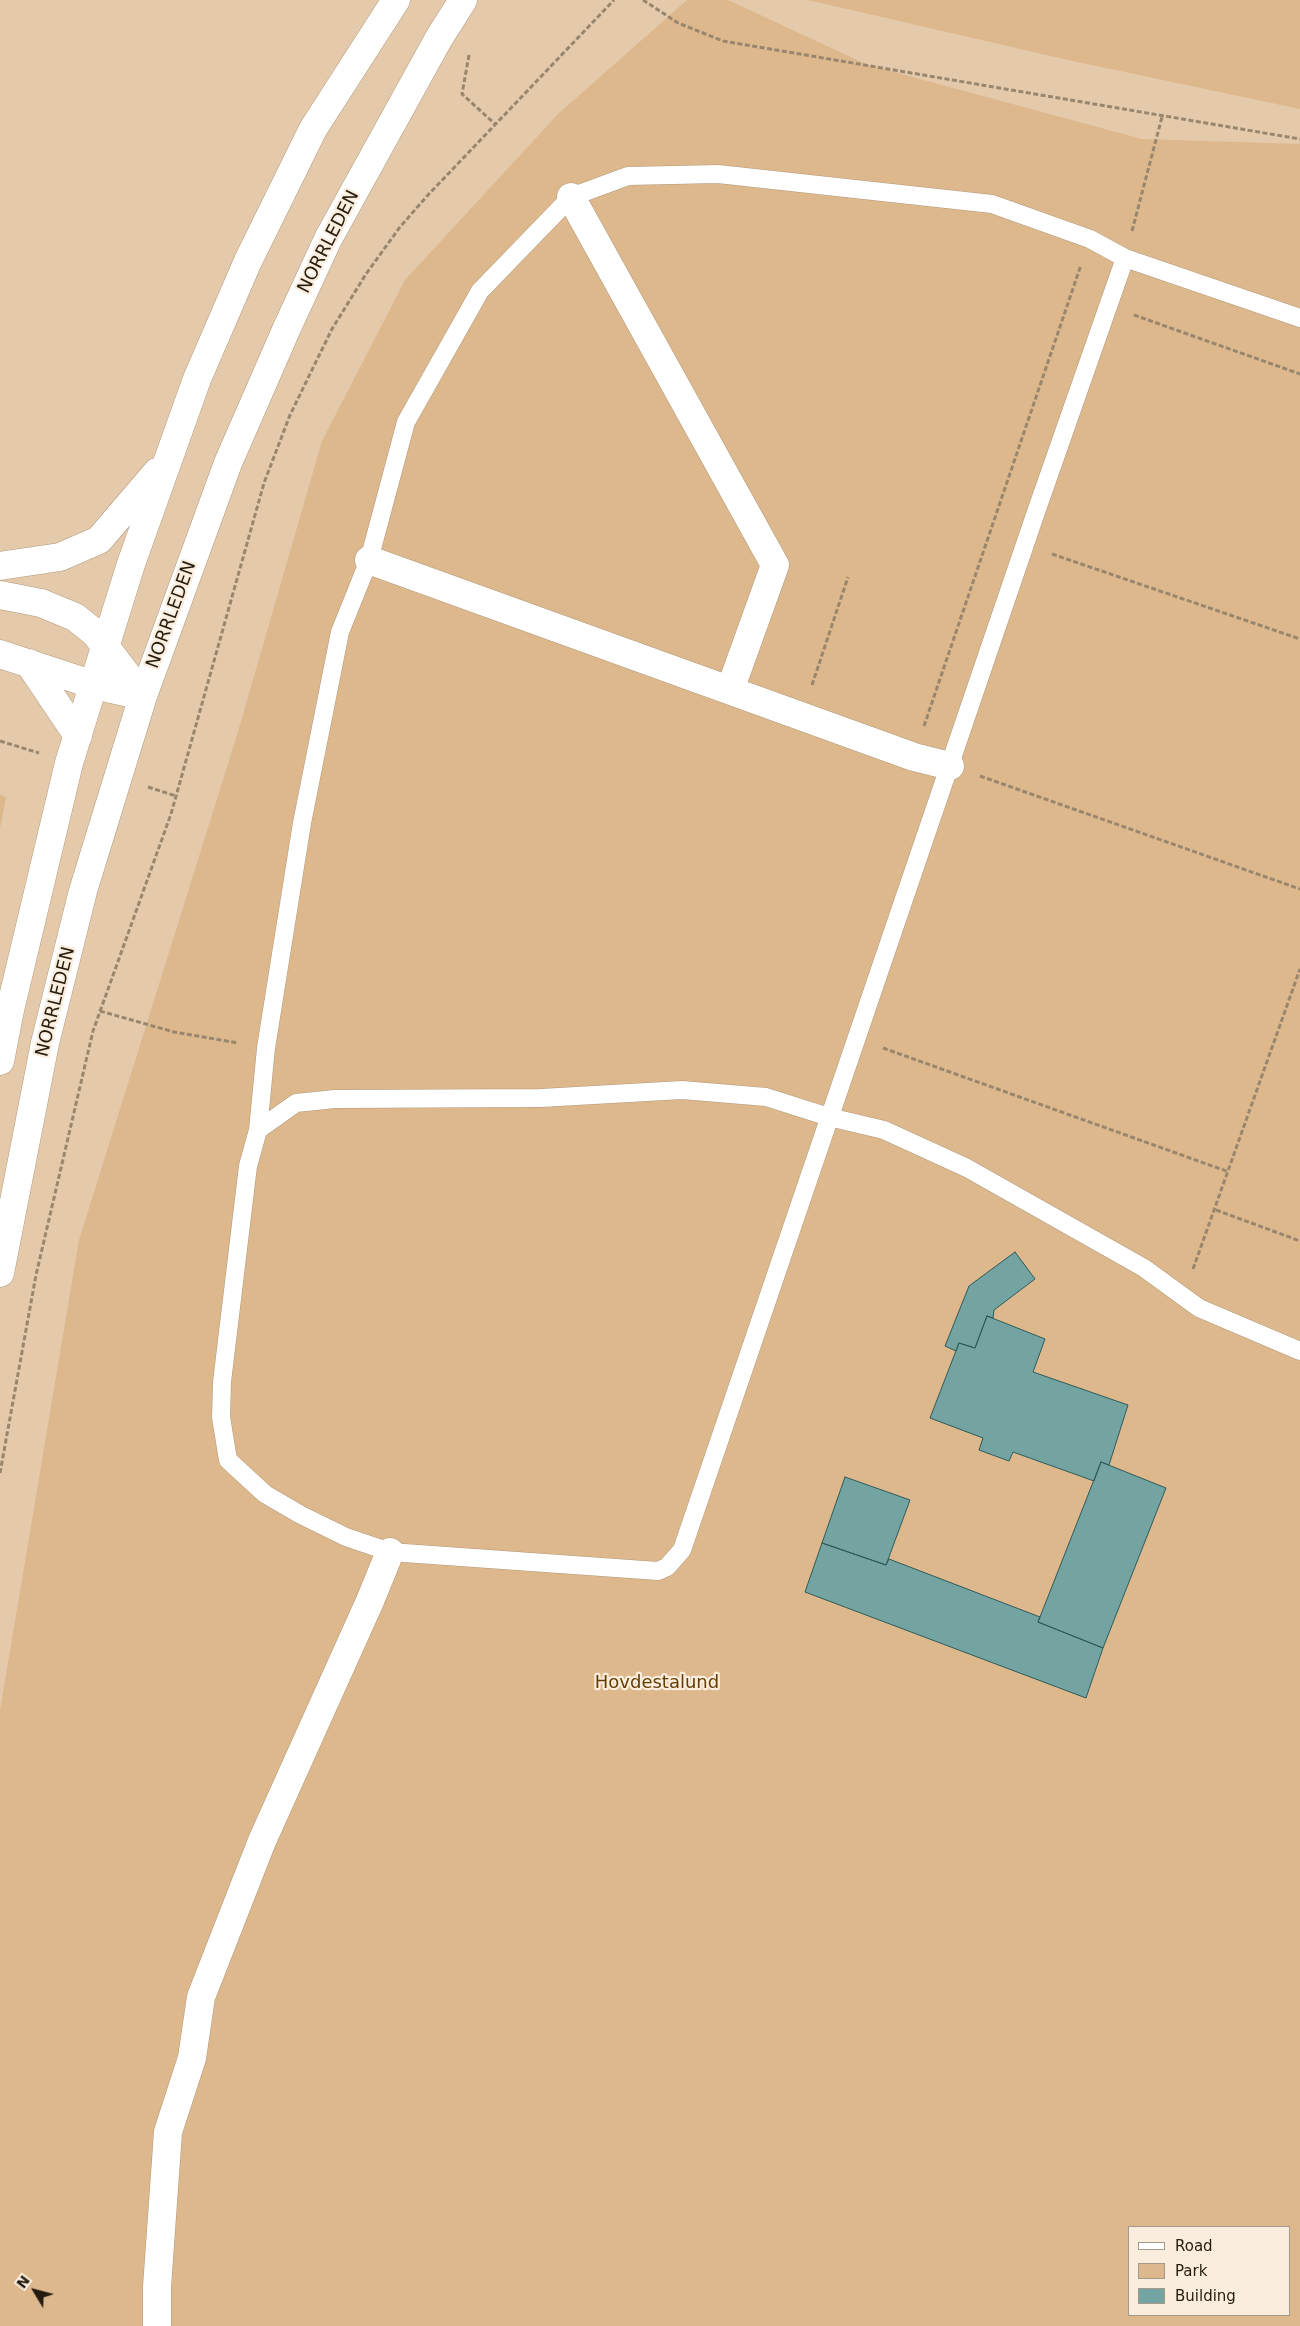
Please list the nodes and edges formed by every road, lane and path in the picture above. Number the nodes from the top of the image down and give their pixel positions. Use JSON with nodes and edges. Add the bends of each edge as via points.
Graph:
{"nodes":[{"id":1,"x":396,"y":0,"type":"edge"},
{"id":2,"x":463,"y":0,"type":"edge"},
{"id":3,"x":614,"y":0,"type":"edge"},
{"id":4,"x":643,"y":0,"type":"edge"},
{"id":5,"x":470,"y":50,"type":"dead end"},
{"id":6,"x":1162,"y":117,"type":"junction"},
{"id":7,"x":495,"y":124,"type":"junction"},
{"id":8,"x":1300,"y":139,"type":"edge"},
{"id":9,"x":571,"y":197,"type":"junction"},
{"id":10,"x":1090,"y":239,"type":"junction"},
{"id":11,"x":1125,"y":258,"type":"junction"},
{"id":12,"x":1108,"y":306,"type":"junction"},
{"id":13,"x":1300,"y":318,"type":"edge"},
{"id":14,"x":1300,"y":374,"type":"edge"},
{"id":15,"x":167,"y":459,"type":"junction"},
{"id":16,"x":1025,"y":545,"type":"junction"},
{"id":17,"x":369,"y":560,"type":"junction"},
{"id":18,"x":0,"y":566,"type":"edge"},
{"id":19,"x":848,"y":577,"type":"dead end"},
{"id":20,"x":0,"y":595,"type":"edge"},
{"id":21,"x":1300,"y":639,"type":"edge"},
{"id":22,"x":105,"y":646,"type":"junction"},
{"id":23,"x":0,"y":654,"type":"edge"},
{"id":24,"x":29,"y":663,"type":"junction"},
{"id":25,"x":94,"y":685,"type":"junction"},
{"id":26,"x":730,"y":690,"type":"junction"},
{"id":27,"x":143,"y":696,"type":"junction"},
{"id":28,"x":801,"y":716,"type":"junction"},
{"id":29,"x":78,"y":736,"type":"junction"},
{"id":30,"x":0,"y":741,"type":"edge"},
{"id":31,"x":914,"y":757,"type":"junction"},
{"id":32,"x":69,"y":763,"type":"junction"},
{"id":33,"x":950,"y":766,"type":"junction"},
{"id":34,"x":1300,"y":889,"type":"edge"},
{"id":35,"x":1300,"y":969,"type":"edge"},
{"id":36,"x":100,"y":1011,"type":"junction"},
{"id":37,"x":856,"y":1038,"type":"junction"},
{"id":38,"x":266,"y":1048,"type":"junction"},
{"id":39,"x":0,"y":1061,"type":"edge"},
{"id":40,"x":829,"y":1117,"type":"junction"},
{"id":41,"x":258,"y":1130,"type":"junction"},
{"id":42,"x":1229,"y":1172,"type":"junction"},
{"id":43,"x":1216,"y":1210,"type":"junction"},
{"id":44,"x":1300,"y":1241,"type":"edge"},
{"id":45,"x":0,"y":1273,"type":"edge"},
{"id":46,"x":1182,"y":1296,"type":"junction"},
{"id":47,"x":1300,"y":1351,"type":"edge"},
{"id":48,"x":0,"y":1473,"type":"edge"},
{"id":49,"x":390,"y":1552,"type":"junction"},
{"id":50,"x":157,"y":2326,"type":"edge"}],
"edges":[{"from":1,"to":15,"type":"main road","via":[[304,147],[248,261],[197,379]]},
{"from":2,"to":27,"type":"main road","name":"NORRLEDEN","via":[[328,239],[286,330],[228,463]]},
{"from":3,"to":7,"type":"path"},
{"from":4,"to":6,"type":"path","via":[[678,23],[723,41]]},
{"from":5,"to":7,"type":"path","via":[[462,94]]},
{"from":6,"to":8,"type":"path"},
{"from":6,"to":11,"type":"path"},
{"from":7,"to":36,"type":"path","via":[[411,214],[366,274],[332,329],[290,414],[264,483],[171,814]]},
{"from":9,"to":10,"type":"lane","via":[[628,176],[718,174],[992,204]]},
{"from":9,"to":17,"type":"lane","via":[[480,291],[406,422]]},
{"from":9,"to":26,"type":"main road","via":[[775,565]]},
{"from":10,"to":11,"type":"lane"},
{"from":10,"to":31,"type":"path"},
{"from":11,"to":12,"type":"lane"},
{"from":11,"to":13,"type":"lane"},
{"from":12,"to":14,"type":"path"},
{"from":12,"to":16,"type":"lane"},
{"from":15,"to":18,"type":"main road","via":[[99,540],[60,558]]},
{"from":15,"to":22,"type":"main road"},
{"from":16,"to":21,"type":"path"},
{"from":16,"to":33,"type":"lane"},
{"from":17,"to":26,"type":"main road"},
{"from":17,"to":38,"type":"lane","via":[[340,632],[302,823]]},
{"from":19,"to":28,"type":"path"},
{"from":20,"to":22,"type":"main road","via":[[41,603],[75,617]]},
{"from":22,"to":25,"type":"main road"},
{"from":22,"to":27,"type":"main road"},
{"from":23,"to":24,"type":"main road"},
{"from":24,"to":25,"type":"main road"},
{"from":24,"to":29,"type":"main road"},
{"from":25,"to":27,"type":"main road"},
{"from":25,"to":29,"type":"main road"},
{"from":26,"to":28,"type":"main road"},
{"from":27,"to":45,"type":"main road","name":"NORRLEDEN","via":[[103,820],[47,1034]]},
{"from":28,"to":31,"type":"main road"},
{"from":29,"to":32,"type":"main road"},
{"from":30,"to":32,"type":"path"},
{"from":31,"to":33,"type":"main road"},
{"from":32,"to":39,"type":"main road"},
{"from":33,"to":34,"type":"path"},
{"from":33,"to":37,"type":"lane"},
{"from":35,"to":42,"type":"path"},
{"from":36,"to":38,"type":"path","via":[[174,1032]]},
{"from":36,"to":48,"type":"path","via":[[36,1275]]},
{"from":37,"to":40,"type":"lane"},
{"from":37,"to":42,"type":"path"},
{"from":38,"to":41,"type":"lane"},
{"from":40,"to":41,"type":"lane","via":[[766,1098],[682,1090],[540,1098],[335,1098],[296,1103]]},
{"from":40,"to":46,"type":"lane","via":[[884,1130],[967,1168],[1144,1268]]},
{"from":40,"to":49,"type":"lane","via":[[682,1550],[667,1567],[658,1571]]},
{"from":41,"to":49,"type":"lane","via":[[248,1166],[222,1382],[221,1417],[228,1460],[265,1494],[300,1515],[346,1538]]},
{"from":42,"to":43,"type":"path"},
{"from":43,"to":44,"type":"path"},
{"from":43,"to":46,"type":"path"},
{"from":46,"to":47,"type":"lane","via":[[1199,1308]]},
{"from":49,"to":50,"type":"main road","via":[[262,1841],[201,1997],[192,2058],[168,2132],[156,2287]]}]}
